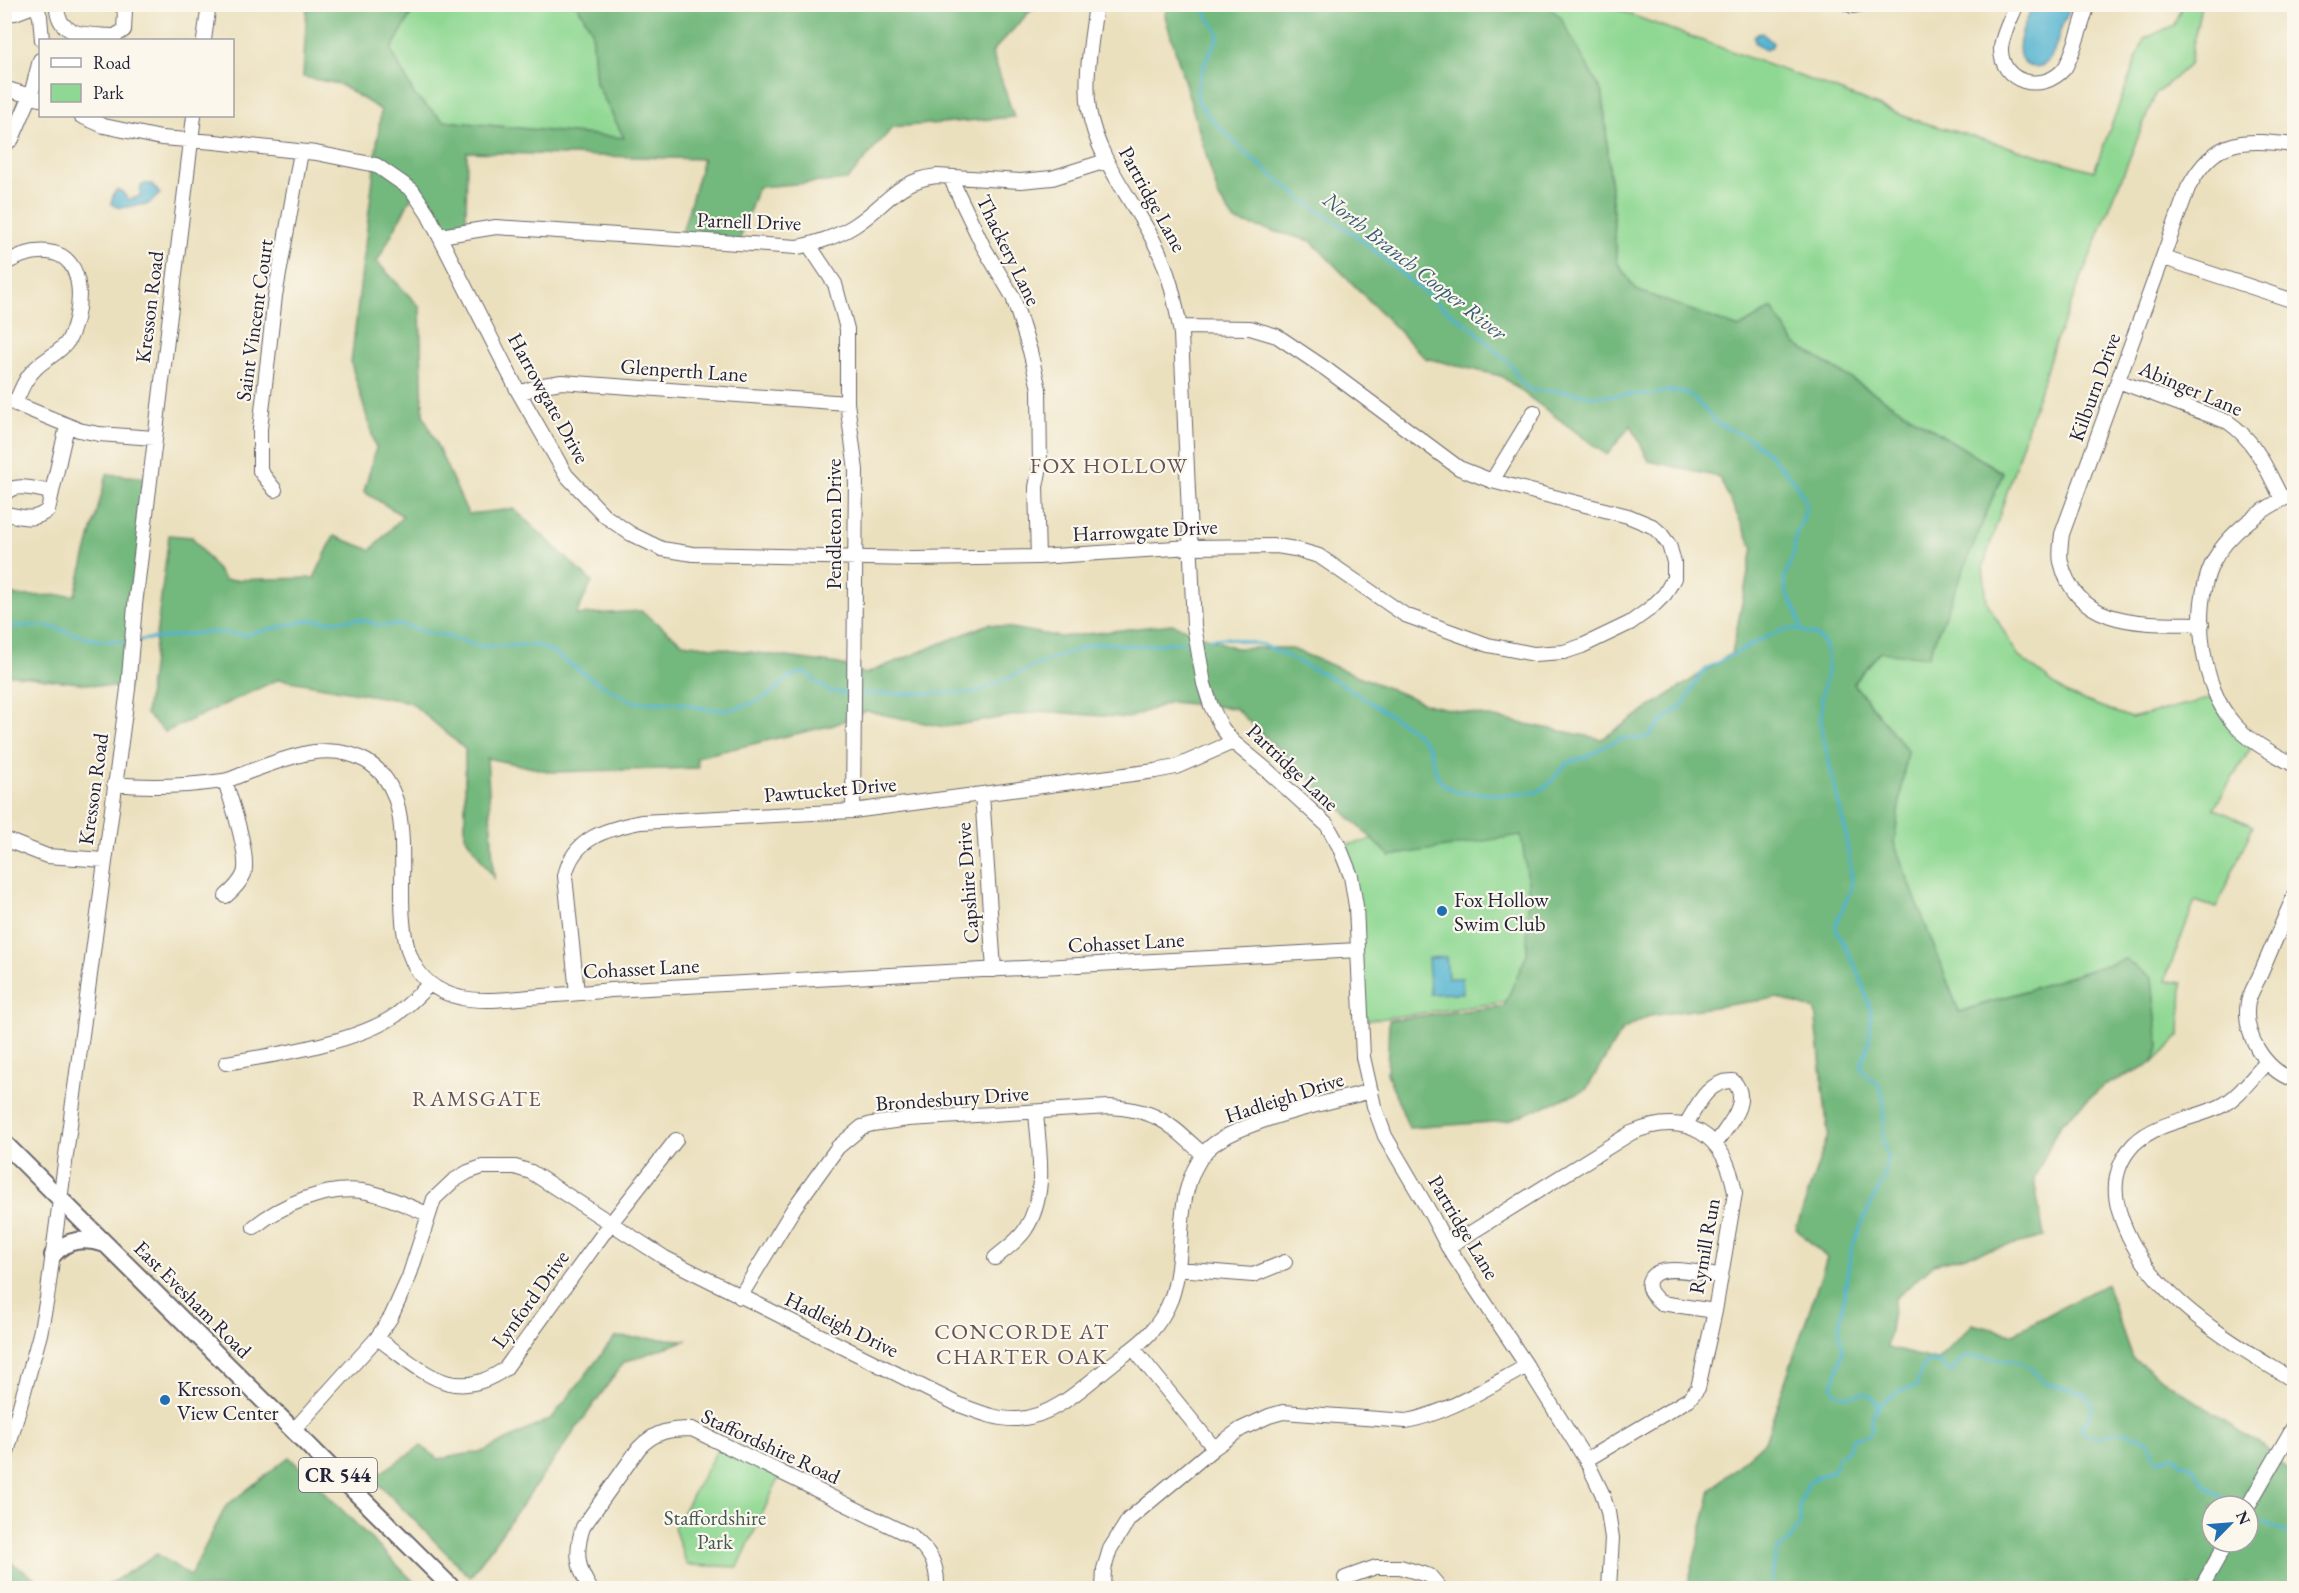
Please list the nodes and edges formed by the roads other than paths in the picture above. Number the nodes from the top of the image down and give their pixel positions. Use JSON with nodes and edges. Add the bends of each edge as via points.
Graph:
{"nodes":[{"id":1,"x":61,"y":4,"type":"edge"},
{"id":2,"x":119,"y":4,"type":"edge"},
{"id":3,"x":209,"y":4,"type":"edge"},
{"id":4,"x":1096,"y":4,"type":"edge"},
{"id":5,"x":1848,"y":4,"type":"edge"},
{"id":6,"x":1863,"y":4,"type":"edge"},
{"id":7,"x":2017,"y":4,"type":"edge"},
{"id":8,"x":2088,"y":4,"type":"edge"},
{"id":9,"x":35,"y":5,"type":"edge"},
{"id":10,"x":4,"y":14,"type":"edge"},
{"id":11,"x":60,"y":24,"type":"junction"},
{"id":12,"x":42,"y":36,"type":"edge"},
{"id":13,"x":204,"y":39,"type":"edge"},
{"id":14,"x":39,"y":69,"type":"edge"},
{"id":15,"x":4,"y":88,"type":"edge"},
{"id":16,"x":36,"y":97,"type":"edge"},
{"id":17,"x":83,"y":117,"type":"edge"},
{"id":18,"x":194,"y":117,"type":"edge"},
{"id":19,"x":191,"y":140,"type":"junction"},
{"id":20,"x":4,"y":145,"type":"edge"},
{"id":21,"x":2295,"y":146,"type":"edge"},
{"id":22,"x":301,"y":152,"type":"junction"},
{"id":23,"x":1106,"y":161,"type":"junction"},
{"id":24,"x":950,"y":177,"type":"junction"},
{"id":25,"x":440,"y":236,"type":"junction"},
{"id":26,"x":809,"y":245,"type":"junction"},
{"id":27,"x":2164,"y":258,"type":"junction"},
{"id":28,"x":4,"y":264,"type":"edge"},
{"id":29,"x":2295,"y":301,"type":"edge"},
{"id":30,"x":1180,"y":327,"type":"junction"},
{"id":31,"x":2118,"y":381,"type":"junction"},
{"id":32,"x":519,"y":393,"type":"junction"},
{"id":33,"x":10,"y":401,"type":"edge"},
{"id":34,"x":847,"y":403,"type":"junction"},
{"id":35,"x":1534,"y":412,"type":"dead end"},
{"id":36,"x":67,"y":426,"type":"junction"},
{"id":37,"x":154,"y":438,"type":"junction"},
{"id":38,"x":1492,"y":481,"type":"junction"},
{"id":39,"x":275,"y":490,"type":"dead end"},
{"id":40,"x":52,"y":492,"type":"junction"},
{"id":41,"x":4,"y":495,"type":"edge"},
{"id":42,"x":2288,"y":496,"type":"edge"},
{"id":43,"x":4,"y":511,"type":"edge"},
{"id":44,"x":1191,"y":547,"type":"junction"},
{"id":45,"x":1038,"y":556,"type":"junction"},
{"id":46,"x":856,"y":557,"type":"junction"},
{"id":47,"x":2202,"y":624,"type":"junction"},
{"id":48,"x":1233,"y":742,"type":"junction"},
{"id":49,"x":2295,"y":765,"type":"edge"},
{"id":50,"x":225,"y":781,"type":"junction"},
{"id":51,"x":114,"y":784,"type":"junction"},
{"id":52,"x":982,"y":794,"type":"junction"},
{"id":53,"x":853,"y":812,"type":"junction"},
{"id":54,"x":4,"y":839,"type":"edge"},
{"id":55,"x":104,"y":860,"type":"junction"},
{"id":56,"x":226,"y":896,"type":"dead end"},
{"id":57,"x":2295,"y":896,"type":"edge"},
{"id":58,"x":1358,"y":950,"type":"junction"},
{"id":59,"x":994,"y":970,"type":"junction"},
{"id":60,"x":430,"y":984,"type":"junction"},
{"id":61,"x":577,"y":993,"type":"junction"},
{"id":62,"x":2267,"y":1062,"type":"junction"},
{"id":63,"x":226,"y":1063,"type":"dead end"},
{"id":64,"x":2295,"y":1080,"type":"edge"},
{"id":65,"x":1371,"y":1091,"type":"junction"},
{"id":66,"x":1036,"y":1113,"type":"junction"},
{"id":67,"x":1685,"y":1126,"type":"junction"},
{"id":68,"x":676,"y":1140,"type":"dead end"},
{"id":69,"x":4,"y":1143,"type":"edge"},
{"id":70,"x":1714,"y":1145,"type":"junction"},
{"id":71,"x":1204,"y":1155,"type":"junction"},
{"id":72,"x":59,"y":1198,"type":"junction"},
{"id":73,"x":428,"y":1214,"type":"junction"},
{"id":74,"x":611,"y":1223,"type":"junction"},
{"id":75,"x":254,"y":1227,"type":"dead end"},
{"id":76,"x":105,"y":1244,"type":"junction"},
{"id":77,"x":1448,"y":1247,"type":"junction"},
{"id":78,"x":52,"y":1255,"type":"junction"},
{"id":79,"x":995,"y":1258,"type":"dead end"},
{"id":80,"x":1285,"y":1262,"type":"dead end"},
{"id":81,"x":1178,"y":1269,"type":"junction"},
{"id":82,"x":1720,"y":1276,"type":"junction"},
{"id":83,"x":740,"y":1297,"type":"junction"},
{"id":84,"x":1715,"y":1311,"type":"junction"},
{"id":85,"x":377,"y":1338,"type":"junction"},
{"id":86,"x":1133,"y":1348,"type":"junction"},
{"id":87,"x":1527,"y":1366,"type":"junction"},
{"id":88,"x":2295,"y":1381,"type":"edge"},
{"id":89,"x":2295,"y":1426,"type":"edge"},
{"id":90,"x":293,"y":1431,"type":"junction"},
{"id":91,"x":1214,"y":1448,"type":"junction"},
{"id":92,"x":1586,"y":1461,"type":"junction"},
{"id":93,"x":4,"y":1463,"type":"edge"},
{"id":94,"x":2255,"y":1494,"type":"edge"},
{"id":95,"x":2220,"y":1554,"type":"edge"},
{"id":96,"x":1345,"y":1578,"type":"dead end"},
{"id":97,"x":452,"y":1588,"type":"edge"},
{"id":98,"x":590,"y":1588,"type":"edge"},
{"id":99,"x":937,"y":1588,"type":"edge"},
{"id":100,"x":1102,"y":1588,"type":"edge"},
{"id":101,"x":1440,"y":1588,"type":"edge"},
{"id":102,"x":1609,"y":1588,"type":"edge"},
{"id":103,"x":2201,"y":1588,"type":"edge"}],
"edges":[{"from":1,"to":11,"type":"street","via":[[57,9]]},
{"from":2,"to":11,"type":"street","via":[[126,19],[124,30],[115,36],[67,30]]},
{"from":3,"to":13,"type":"street"},
{"from":4,"to":23,"type":"street","name":"Partridge Lane","via":[[1089,110]]},
{"from":5,"to":6,"type":"street"},
{"from":7,"to":8,"type":"street","via":[[2001,46],[2002,56],[2013,74],[2037,84],[2048,82],[2066,67]]},
{"from":9,"to":10,"type":"street"},
{"from":9,"to":12,"type":"street"},
{"from":11,"to":12,"type":"street"},
{"from":14,"to":16,"type":"street"},
{"from":15,"to":16,"type":"street"},
{"from":16,"to":20,"type":"street","via":[[12,139]]},
{"from":17,"to":19,"type":"street","name":"Harrowgate Drive","via":[[135,134]]},
{"from":18,"to":19,"type":"street","name":"Kresson Road"},
{"from":19,"to":22,"type":"street","name":"Harrowgate Drive"},
{"from":19,"to":37,"type":"street","name":"Kresson Road"},
{"from":21,"to":27,"type":"street","name":"Kilburn Drive","via":[[2242,142],[2224,147],[2208,160],[2188,188]]},
{"from":22,"to":25,"type":"street","name":"Harrowgate Drive","via":[[376,165],[412,190]]},
{"from":22,"to":39,"type":"street","name":"Saint Vincent Court","via":[[275,296],[260,429],[260,471]]},
{"from":23,"to":24,"type":"street","name":"Parnell Drive","via":[[1052,178],[1021,181]]},
{"from":23,"to":30,"type":"street","name":"Partridge Lane","via":[[1168,271]]},
{"from":24,"to":26,"type":"street","name":"Parnell Drive","via":[[913,182],[854,226]]},
{"from":24,"to":45,"type":"street","name":"Thackery Lane","via":[[1013,297],[1030,351],[1038,389]]},
{"from":25,"to":26,"type":"street","name":"Parnell Drive","via":[[496,227],[774,246]]},
{"from":25,"to":32,"type":"street","name":"Harrowgate Drive"},
{"from":26,"to":34,"type":"street","name":"Pendleton Drive","via":[[835,284],[847,329]]},
{"from":27,"to":29,"type":"street"},
{"from":27,"to":31,"type":"street","name":"Kilburn Drive"},
{"from":28,"to":33,"type":"street","via":[[26,253],[52,252],[69,261],[79,287],[74,329],[66,344],[28,376]]},
{"from":30,"to":38,"type":"street","name":"Harrowgate Drive","via":[[1250,328],[1277,336],[1459,468]]},
{"from":30,"to":44,"type":"street","name":"Partridge Lane"},
{"from":31,"to":42,"type":"street","name":"Abinger Lane","via":[[2228,422],[2253,445]]},
{"from":31,"to":47,"type":"street","name":"Kilburn Drive","via":[[2062,534],[2060,561],[2078,596],[2103,614],[2129,622]]},
{"from":32,"to":34,"type":"street","name":"Glenperth Lane","via":[[562,382]]},
{"from":32,"to":46,"type":"street","name":"Harrowgate Drive","via":[[566,475],[605,516],[631,534],[662,549],[693,554]]},
{"from":33,"to":36,"type":"street"},
{"from":34,"to":46,"type":"street","name":"Pendleton Drive","via":[[856,470]]},
{"from":35,"to":38,"type":"street"},
{"from":36,"to":37,"type":"street","via":[[99,434]]},
{"from":36,"to":40,"type":"street"},
{"from":37,"to":51,"type":"street","name":"Kresson Road"},
{"from":38,"to":44,"type":"street","name":"Harrowgate Drive","via":[[1628,516],[1652,526],[1669,545],[1674,562],[1674,578],[1665,594],[1651,608],[1607,635],[1564,652],[1534,654],[1488,645],[1405,615],[1319,556],[1276,546]]},
{"from":40,"to":41,"type":"street","via":[[16,487]]},
{"from":40,"to":43,"type":"street","via":[[48,510],[39,517]]},
{"from":42,"to":47,"type":"street","via":[[2227,542],[2212,564]]},
{"from":44,"to":45,"type":"street","name":"Harrowgate Drive"},
{"from":44,"to":48,"type":"street","name":"Partridge Lane","via":[[1194,626],[1204,684],[1211,706]]},
{"from":45,"to":46,"type":"street","name":"Harrowgate Drive"},
{"from":46,"to":53,"type":"street","name":"Pendleton Drive"},
{"from":47,"to":49,"type":"street","via":[[2205,660],[2223,708],[2254,743]]},
{"from":48,"to":52,"type":"street","name":"Pawtucket Drive","via":[[1176,767]]},
{"from":48,"to":58,"type":"street","name":"Partridge Lane","via":[[1327,825],[1340,846],[1351,876]]},
{"from":50,"to":51,"type":"street","name":"Cohasset Lane","via":[[139,787]]},
{"from":50,"to":56,"type":"street","via":[[246,868]]},
{"from":50,"to":60,"type":"street","name":"Cohasset Lane","via":[[292,756],[318,751],[350,755],[378,771],[393,795],[401,824],[405,939],[417,970]]},
{"from":51,"to":55,"type":"street","name":"Kresson Road"},
{"from":52,"to":53,"type":"street","name":"Pawtucket Drive"},
{"from":52,"to":59,"type":"street","name":"Capshire Drive"},
{"from":53,"to":61,"type":"street","name":"Pawtucket Drive","via":[[641,822],[592,837],[574,852],[565,876]]},
{"from":54,"to":55,"type":"street","via":[[48,856]]},
{"from":55,"to":72,"type":"street","name":"Kresson Road"},
{"from":57,"to":62,"type":"street","via":[[2248,1002],[2248,1023]]},
{"from":58,"to":59,"type":"street","name":"Cohasset Lane"},
{"from":58,"to":65,"type":"street","name":"Partridge Lane","via":[[1364,1058]]},
{"from":59,"to":61,"type":"street","name":"Cohasset Lane"},
{"from":60,"to":61,"type":"street","name":"Cohasset Lane","via":[[462,998],[491,1000]]},
{"from":60,"to":63,"type":"street","via":[[395,1015],[356,1034],[290,1052]]},
{"from":62,"to":64,"type":"street","via":[[2277,1072]]},
{"from":62,"to":88,"type":"street","via":[[2228,1102],[2175,1121],[2133,1145],[2119,1167],[2116,1200],[2123,1226],[2137,1251],[2169,1293],[2225,1339]]},
{"from":65,"to":71,"type":"street","name":"Hadleigh Drive","via":[[1249,1126],[1227,1135]]},
{"from":65,"to":77,"type":"street","name":"Partridge Lane","via":[[1385,1136]]},
{"from":66,"to":71,"type":"street","name":"Brondesbury Drive","via":[[1109,1107],[1150,1113],[1167,1122]]},
{"from":66,"to":79,"type":"street","via":[[1041,1187],[1034,1212],[1024,1231]]},
{"from":66,"to":83,"type":"street","name":"Brondesbury Drive","via":[[909,1119],[862,1127],[838,1147]]},
{"from":67,"to":70,"type":"street","name":"Rymill Run","via":[[1697,1128]]},
{"from":67,"to":70,"type":"street","via":[[1713,1085],[1732,1081],[1741,1096],[1740,1106]]},
{"from":67,"to":77,"type":"street","name":"Rymill Run","via":[[1666,1123],[1631,1133]]},
{"from":68,"to":74,"type":"street","name":"Lynford Drive"},
{"from":69,"to":72,"type":"main road","name":"East Evesham Road","number":"CR 544"},
{"from":70,"to":82,"type":"street","name":"Rymill Run","via":[[1732,1174],[1735,1193]]},
{"from":71,"to":81,"type":"street","name":"Hadleigh Drive","via":[[1197,1162],[1188,1186]]},
{"from":72,"to":76,"type":"main road","name":"East Evesham Road","number":"CR 544"},
{"from":72,"to":78,"type":"street","name":"Kresson Road"},
{"from":73,"to":74,"type":"street","name":"Hadleigh Drive","via":[[434,1199],[453,1181],[468,1172],[496,1166],[531,1172]]},
{"from":73,"to":75,"type":"street","via":[[361,1191],[336,1192],[288,1205]]},
{"from":73,"to":85,"type":"street","name":"Hadleigh Drive","via":[[409,1277]]},
{"from":74,"to":83,"type":"street","name":"Hadleigh Drive","via":[[665,1258]]},
{"from":74,"to":85,"type":"street","name":"Lynford Drive","via":[[496,1376],[470,1386],[446,1383]]},
{"from":76,"to":78,"type":"main road","via":[[80,1239]]},
{"from":76,"to":90,"type":"main road","name":"East Evesham Road","number":"CR 544"},
{"from":77,"to":87,"type":"street","name":"Partridge Lane"},
{"from":78,"to":93,"type":"street","name":"Kresson Road","via":[[40,1334]]},
{"from":80,"to":81,"type":"street","via":[[1253,1275]]},
{"from":81,"to":86,"type":"street","name":"Hadleigh Drive","via":[[1164,1314]]},
{"from":82,"to":84,"type":"street","name":"Rymill Run"},
{"from":82,"to":84,"type":"street","via":[[1668,1269],[1658,1271],[1648,1282],[1661,1304]]},
{"from":83,"to":86,"type":"street","name":"Hadleigh Drive","via":[[957,1404],[1004,1419],[1048,1411]]},
{"from":84,"to":92,"type":"street","name":"Rymill Run","via":[[1698,1388],[1689,1400]]},
{"from":85,"to":90,"type":"street","name":"Hadleigh Drive"},
{"from":86,"to":91,"type":"street"},
{"from":87,"to":91,"type":"street","via":[[1421,1418],[1406,1421],[1283,1412],[1241,1429]]},
{"from":87,"to":92,"type":"street","name":"Partridge Lane"},
{"from":89,"to":94,"type":"street"},
{"from":90,"to":97,"type":"main road","name":"East Evesham Road","number":"CR 544"},
{"from":91,"to":100,"type":"street","via":[[1129,1520],[1110,1549]]},
{"from":92,"to":102,"type":"street","name":"Partridge Lane","via":[[1608,1512],[1612,1538]]},
{"from":95,"to":103,"type":"street"},
{"from":96,"to":101,"type":"street","via":[[1376,1567],[1400,1567],[1430,1576]]},
{"from":98,"to":99,"type":"street","name":"Staffordshire Road","via":[[577,1557],[583,1527],[645,1441],[670,1429],[692,1429],[911,1536],[934,1559]]}]}
